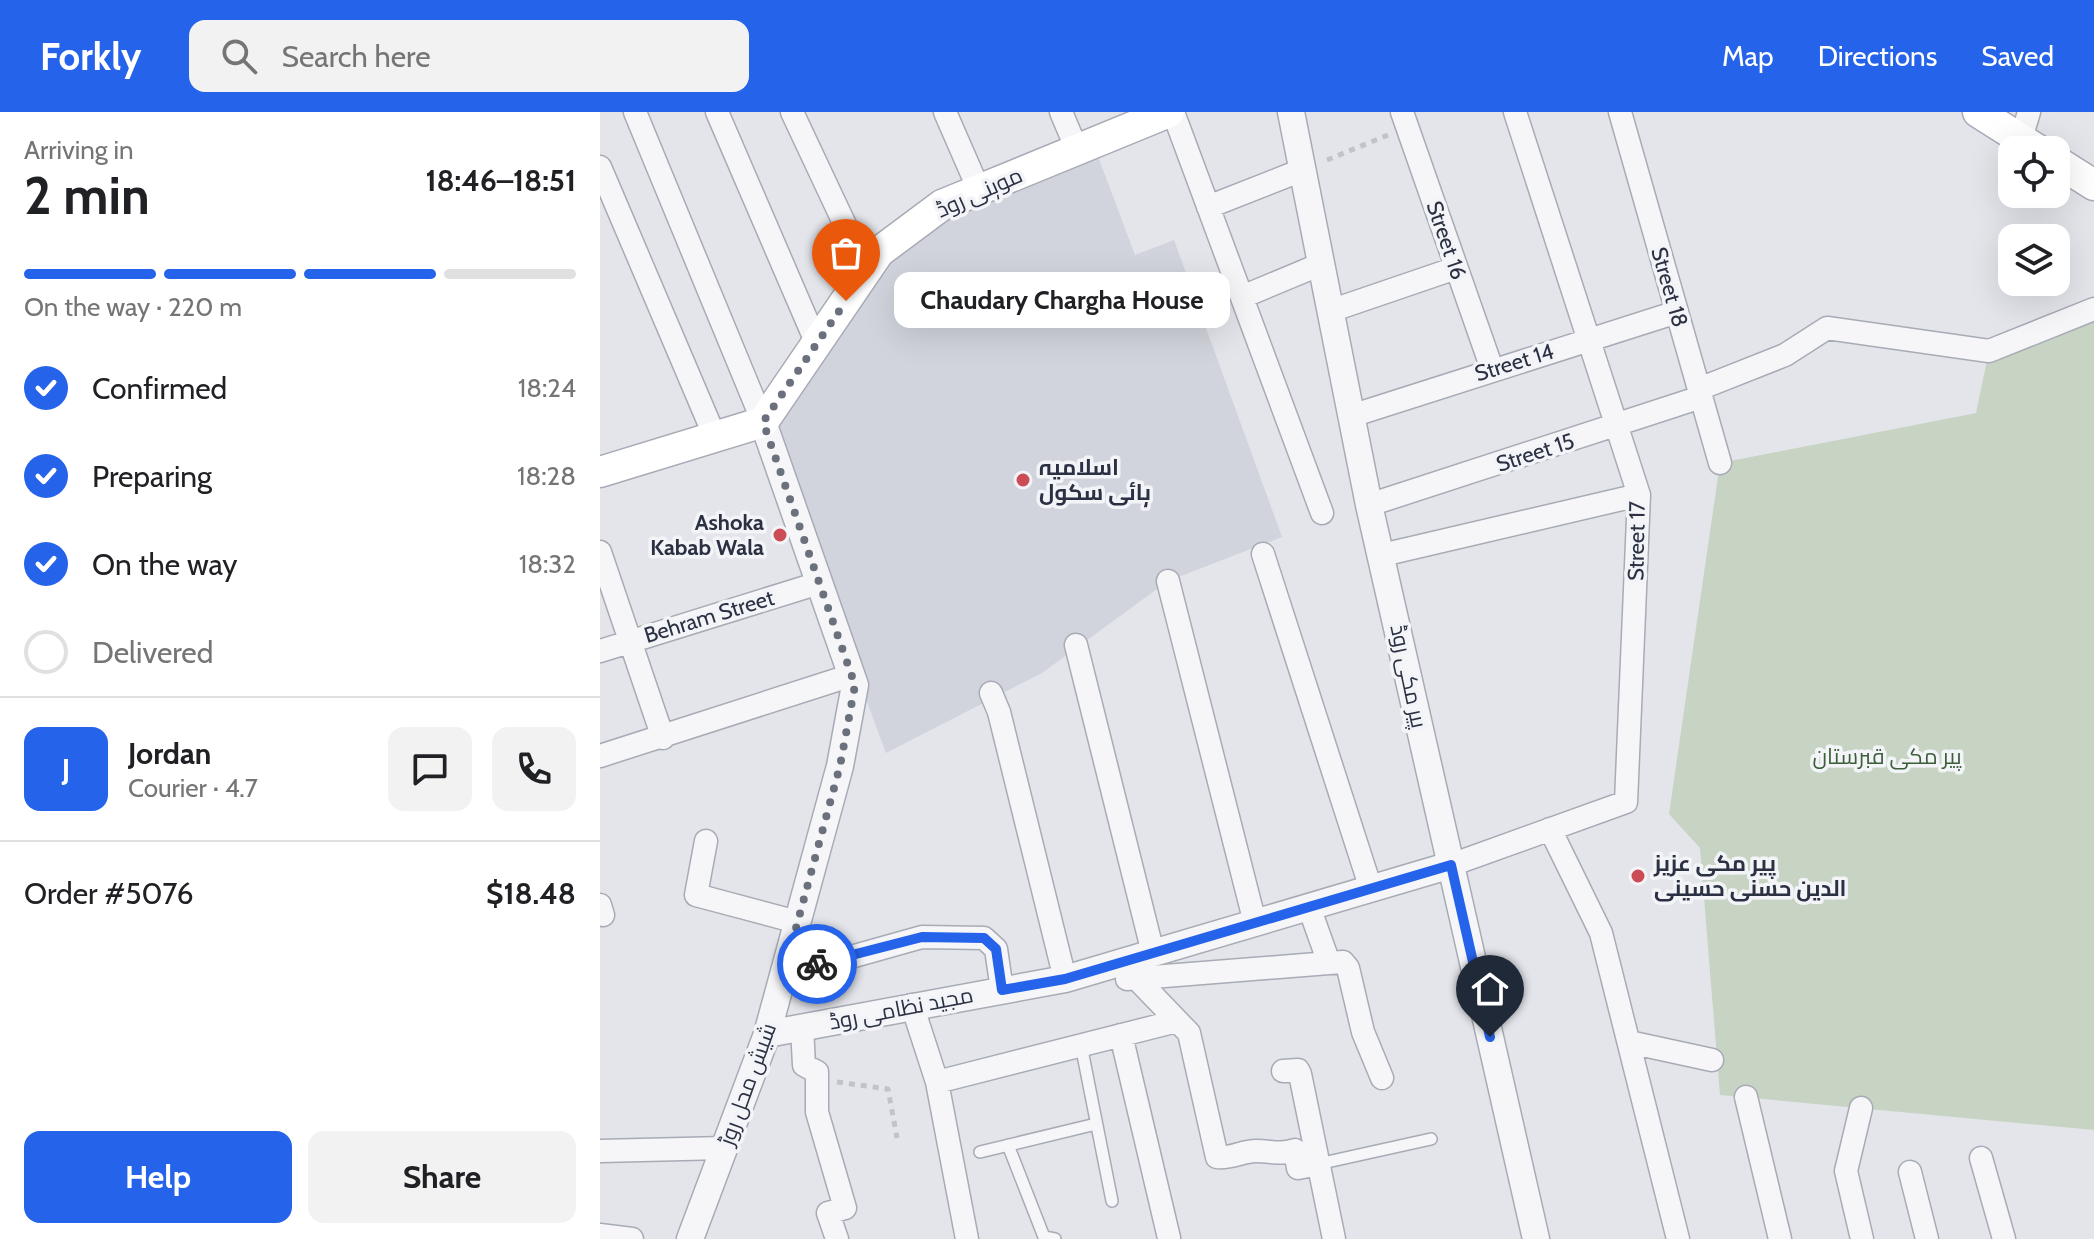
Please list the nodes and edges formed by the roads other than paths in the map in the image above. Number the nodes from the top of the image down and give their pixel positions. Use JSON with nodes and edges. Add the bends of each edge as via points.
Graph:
{"nodes":[{"id":1,"x":635,"y":112,"type":"edge"},
{"id":2,"x":717,"y":112,"type":"edge"},
{"id":3,"x":792,"y":112,"type":"edge"},
{"id":4,"x":945,"y":112,"type":"edge"},
{"id":5,"x":1061,"y":112,"type":"edge"},
{"id":6,"x":1171,"y":112,"type":"edge"},
{"id":7,"x":1291,"y":112,"type":"edge"},
{"id":8,"x":1515,"y":112,"type":"edge"},
{"id":9,"x":1620,"y":112,"type":"edge"},
{"id":10,"x":1978,"y":112,"type":"edge"},
{"id":11,"x":1405,"y":120,"type":"edge"},
{"id":12,"x":2029,"y":134,"type":"edge"},
{"id":13,"x":1077,"y":150,"type":"junction"},
{"id":14,"x":600,"y":167,"type":"edge"},
{"id":15,"x":1302,"y":170,"type":"junction"},
{"id":16,"x":2070,"y":170,"type":"edge"},
{"id":17,"x":2094,"y":185,"type":"edge"},
{"id":18,"x":979,"y":190,"type":"junction"},
{"id":19,"x":1208,"y":207,"type":"junction"},
{"id":20,"x":875,"y":259,"type":"junction"},
{"id":21,"x":1321,"y":264,"type":"junction"},
{"id":22,"x":1456,"y":268,"type":"junction"},
{"id":23,"x":1242,"y":297,"type":"junction"},
{"id":24,"x":2094,"y":309,"type":"edge"},
{"id":25,"x":1330,"y":311,"type":"junction"},
{"id":26,"x":1677,"y":312,"type":"junction"},
{"id":27,"x":1588,"y":339,"type":"junction"},
{"id":28,"x":817,"y":344,"type":"junction"},
{"id":29,"x":1492,"y":369,"type":"junction"},
{"id":30,"x":1700,"y":393,"type":"junction"},
{"id":31,"x":1351,"y":416,"type":"junction"},
{"id":32,"x":763,"y":422,"type":"junction"},
{"id":33,"x":1616,"y":426,"type":"junction"},
{"id":34,"x":715,"y":437,"type":"junction"},
{"id":35,"x":1720,"y":463,"type":"dead end"},
{"id":36,"x":600,"y":472,"type":"edge"},
{"id":37,"x":1639,"y":495,"type":"junction"},
{"id":38,"x":1369,"y":505,"type":"junction"},
{"id":39,"x":1322,"y":513,"type":"dead end"},
{"id":40,"x":600,"y":552,"type":"edge"},
{"id":41,"x":1263,"y":554,"type":"dead end"},
{"id":42,"x":1382,"y":555,"type":"junction"},
{"id":43,"x":1168,"y":581,"type":"dead end"},
{"id":44,"x":819,"y":583,"type":"junction"},
{"id":45,"x":628,"y":640,"type":"junction"},
{"id":46,"x":1076,"y":645,"type":"dead end"},
{"id":47,"x":600,"y":651,"type":"edge"},
{"id":48,"x":852,"y":675,"type":"junction"},
{"id":49,"x":991,"y":693,"type":"dead end"},
{"id":50,"x":663,"y":738,"type":"junction"},
{"id":51,"x":600,"y":756,"type":"edge"},
{"id":52,"x":1550,"y":829,"type":"junction"},
{"id":53,"x":706,"y":841,"type":"dead end"},
{"id":54,"x":1451,"y":865,"type":"junction"},
{"id":55,"x":1371,"y":889,"type":"junction"},
{"id":56,"x":1309,"y":907,"type":"junction"},
{"id":57,"x":797,"y":922,"type":"junction"},
{"id":58,"x":1255,"y":923,"type":"junction"},
{"id":59,"x":1153,"y":953,"type":"junction"},
{"id":60,"x":1329,"y":963,"type":"junction"},
{"id":61,"x":1126,"y":972,"type":"junction"},
{"id":62,"x":783,"y":976,"type":"junction"},
{"id":63,"x":1065,"y":979,"type":"junction"},
{"id":64,"x":1002,"y":990,"type":"junction"},
{"id":65,"x":912,"y":1005,"type":"junction"},
{"id":66,"x":1177,"y":1021,"type":"junction"},
{"id":67,"x":802,"y":1027,"type":"junction"},
{"id":68,"x":767,"y":1034,"type":"junction"},
{"id":69,"x":1121,"y":1035,"type":"junction"},
{"id":70,"x":1629,"y":1042,"type":"junction"},
{"id":71,"x":1081,"y":1045,"type":"junction"},
{"id":72,"x":1712,"y":1060,"type":"dead end"},
{"id":73,"x":1283,"y":1071,"type":"dead end"},
{"id":74,"x":1382,"y":1078,"type":"dead end"},
{"id":75,"x":937,"y":1082,"type":"junction"},
{"id":76,"x":1746,"y":1097,"type":"dead end"},
{"id":77,"x":1861,"y":1108,"type":"dead end"},
{"id":78,"x":1096,"y":1124,"type":"junction"},
{"id":79,"x":1431,"y":1139,"type":"dead end"},
{"id":80,"x":1008,"y":1145,"type":"junction"},
{"id":81,"x":724,"y":1148,"type":"junction"},
{"id":82,"x":600,"y":1151,"type":"edge"},
{"id":83,"x":980,"y":1152,"type":"dead end"},
{"id":84,"x":1981,"y":1158,"type":"dead end"},
{"id":85,"x":1318,"y":1164,"type":"junction"},
{"id":86,"x":1910,"y":1172,"type":"dead end"},
{"id":87,"x":1112,"y":1201,"type":"dead end"},
{"id":88,"x":600,"y":1235,"type":"edge"},
{"id":89,"x":1169,"y":1238,"type":"edge"},
{"id":90,"x":632,"y":1239,"type":"edge"},
{"id":91,"x":690,"y":1239,"type":"edge"},
{"id":92,"x":837,"y":1239,"type":"edge"},
{"id":93,"x":967,"y":1239,"type":"edge"},
{"id":94,"x":1055,"y":1239,"type":"edge"},
{"id":95,"x":1334,"y":1239,"type":"edge"},
{"id":96,"x":1536,"y":1239,"type":"edge"},
{"id":97,"x":1678,"y":1239,"type":"edge"},
{"id":98,"x":1780,"y":1239,"type":"edge"},
{"id":99,"x":1862,"y":1239,"type":"edge"},
{"id":100,"x":1927,"y":1239,"type":"edge"},
{"id":101,"x":2004,"y":1239,"type":"edge"}],
"edges":[{"from":1,"to":32,"type":"street"},
{"from":2,"to":28,"type":"street"},
{"from":3,"to":20,"type":"street","via":[[846,227]]},
{"from":4,"to":18,"type":"street"},
{"from":5,"to":13,"type":"street"},
{"from":6,"to":13,"type":"main road","name":"موہنی روڈ","via":[[1122,125]]},
{"from":6,"to":19,"type":"street"},
{"from":7,"to":15,"type":"street","name":"پیر مکی روڈ"},
{"from":8,"to":27,"type":"street","name":"Street 17"},
{"from":9,"to":26,"type":"street","name":"Street 18"},
{"from":10,"to":12,"type":"main road"},
{"from":11,"to":22,"type":"street","name":"Street 16"},
{"from":13,"to":18,"type":"main road","name":"موہنی روڈ"},
{"from":14,"to":34,"type":"street"},
{"from":15,"to":19,"type":"street"},
{"from":15,"to":21,"type":"street","name":"پیر مکی روڈ"},
{"from":16,"to":17,"type":"main road"},
{"from":18,"to":20,"type":"main road","name":"موہنی روڈ","via":[[942,205]]},
{"from":19,"to":23,"type":"street"},
{"from":20,"to":28,"type":"main road","name":"موہنی روڈ"},
{"from":21,"to":23,"type":"street"},
{"from":21,"to":25,"type":"street","name":"پیر مکی روڈ"},
{"from":22,"to":25,"type":"street"},
{"from":22,"to":29,"type":"street","name":"Street 16"},
{"from":23,"to":39,"type":"street"},
{"from":24,"to":30,"type":"street","name":"Street 15","via":[[1989,351],[1827,328],[1785,355]]},
{"from":25,"to":31,"type":"street","name":"پیر مکی روڈ"},
{"from":26,"to":27,"type":"street","name":"Street 14"},
{"from":26,"to":30,"type":"street","name":"Street 18"},
{"from":27,"to":29,"type":"street","name":"Street 14"},
{"from":27,"to":33,"type":"street","name":"Street 17"},
{"from":28,"to":32,"type":"main road","name":"موہنی روڈ"},
{"from":29,"to":31,"type":"street","name":"Street 14"},
{"from":30,"to":33,"type":"street","name":"Street 15"},
{"from":30,"to":35,"type":"street","name":"Street 18"},
{"from":31,"to":38,"type":"street","name":"پیر مکی روڈ"},
{"from":32,"to":34,"type":"main road"},
{"from":32,"to":44,"type":"street","name":"شیش محل روڑ"},
{"from":33,"to":37,"type":"street","name":"Street 17"},
{"from":33,"to":38,"type":"street","name":"Street 15"},
{"from":34,"to":36,"type":"main road"},
{"from":37,"to":42,"type":"street"},
{"from":37,"to":52,"type":"street","name":"Street 17","via":[[1626,802]]},
{"from":38,"to":42,"type":"street","name":"پیر مکی روڈ"},
{"from":40,"to":45,"type":"street"},
{"from":41,"to":55,"type":"street"},
{"from":42,"to":54,"type":"street","name":"پیر مکی روڈ"},
{"from":43,"to":58,"type":"street"},
{"from":44,"to":45,"type":"street","name":"Behram Street"},
{"from":44,"to":48,"type":"street","name":"شیش محل روڑ"},
{"from":45,"to":47,"type":"street","name":"Behram Street"},
{"from":45,"to":50,"type":"street"},
{"from":46,"to":59,"type":"street"},
{"from":48,"to":50,"type":"street"},
{"from":48,"to":57,"type":"street","name":"شیش محل روڑ","via":[[855,685],[840,766]]},
{"from":49,"to":63,"type":"street"},
{"from":50,"to":51,"type":"street"},
{"from":52,"to":54,"type":"street","name":"Street 17"},
{"from":52,"to":70,"type":"street","via":[[1601,933]]},
{"from":53,"to":57,"type":"street","via":[[696,895]]},
{"from":54,"to":55,"type":"street","name":"مجید نظامی روڈ"},
{"from":54,"to":96,"type":"street","name":"پیر مکی روڈ"},
{"from":55,"to":56,"type":"street","name":"مجید نظامی روڈ"},
{"from":56,"to":58,"type":"street","name":"مجید نظامی روڈ"},
{"from":56,"to":60,"type":"street"},
{"from":57,"to":62,"type":"street","name":"شیش محل روڑ"},
{"from":58,"to":59,"type":"street","name":"مجید نظامی روڈ"},
{"from":59,"to":61,"type":"street","name":"مجید نظامی روڈ"},
{"from":60,"to":61,"type":"street"},
{"from":60,"to":74,"type":"street","via":[[1343,962],[1348,968],[1363,1032]]},
{"from":61,"to":63,"type":"street","name":"مجید نظامی روڈ"},
{"from":61,"to":66,"type":"street"},
{"from":62,"to":64,"type":"street","via":[[922,937],[984,938],[996,949]]},
{"from":62,"to":68,"type":"street","name":"شیش محل روڑ"},
{"from":63,"to":64,"type":"street","name":"مجید نظامی روڈ"},
{"from":64,"to":65,"type":"street","name":"مجید نظامی روڈ"},
{"from":65,"to":67,"type":"street","name":"مجید نظامی روڈ"},
{"from":65,"to":75,"type":"street"},
{"from":66,"to":69,"type":"street"},
{"from":66,"to":85,"type":"street","via":[[1190,1037],[1217,1157],[1295,1150],[1298,1168]]},
{"from":67,"to":68,"type":"street","name":"مجید نظامی روڈ"},
{"from":67,"to":92,"type":"street","via":[[804,1065],[816,1071],[817,1112],[845,1208],[828,1213]]},
{"from":68,"to":81,"type":"street","name":"شیش محل روڑ"},
{"from":69,"to":71,"type":"street"},
{"from":69,"to":89,"type":"street"},
{"from":70,"to":72,"type":"street"},
{"from":70,"to":97,"type":"street"},
{"from":71,"to":75,"type":"street"},
{"from":71,"to":78,"type":"lane"},
{"from":73,"to":85,"type":"street","via":[[1300,1074]]},
{"from":75,"to":93,"type":"street"},
{"from":76,"to":98,"type":"street"},
{"from":77,"to":99,"type":"street","via":[[1846,1171]]},
{"from":78,"to":80,"type":"lane"},
{"from":78,"to":87,"type":"lane"},
{"from":79,"to":85,"type":"lane"},
{"from":80,"to":83,"type":"lane"},
{"from":80,"to":94,"type":"lane","via":[[1044,1237]]},
{"from":81,"to":82,"type":"street"},
{"from":81,"to":91,"type":"street","name":"شیش محل روڑ"},
{"from":84,"to":101,"type":"street"},
{"from":85,"to":95,"type":"street"},
{"from":86,"to":100,"type":"street"},
{"from":88,"to":90,"type":"street"}]}
